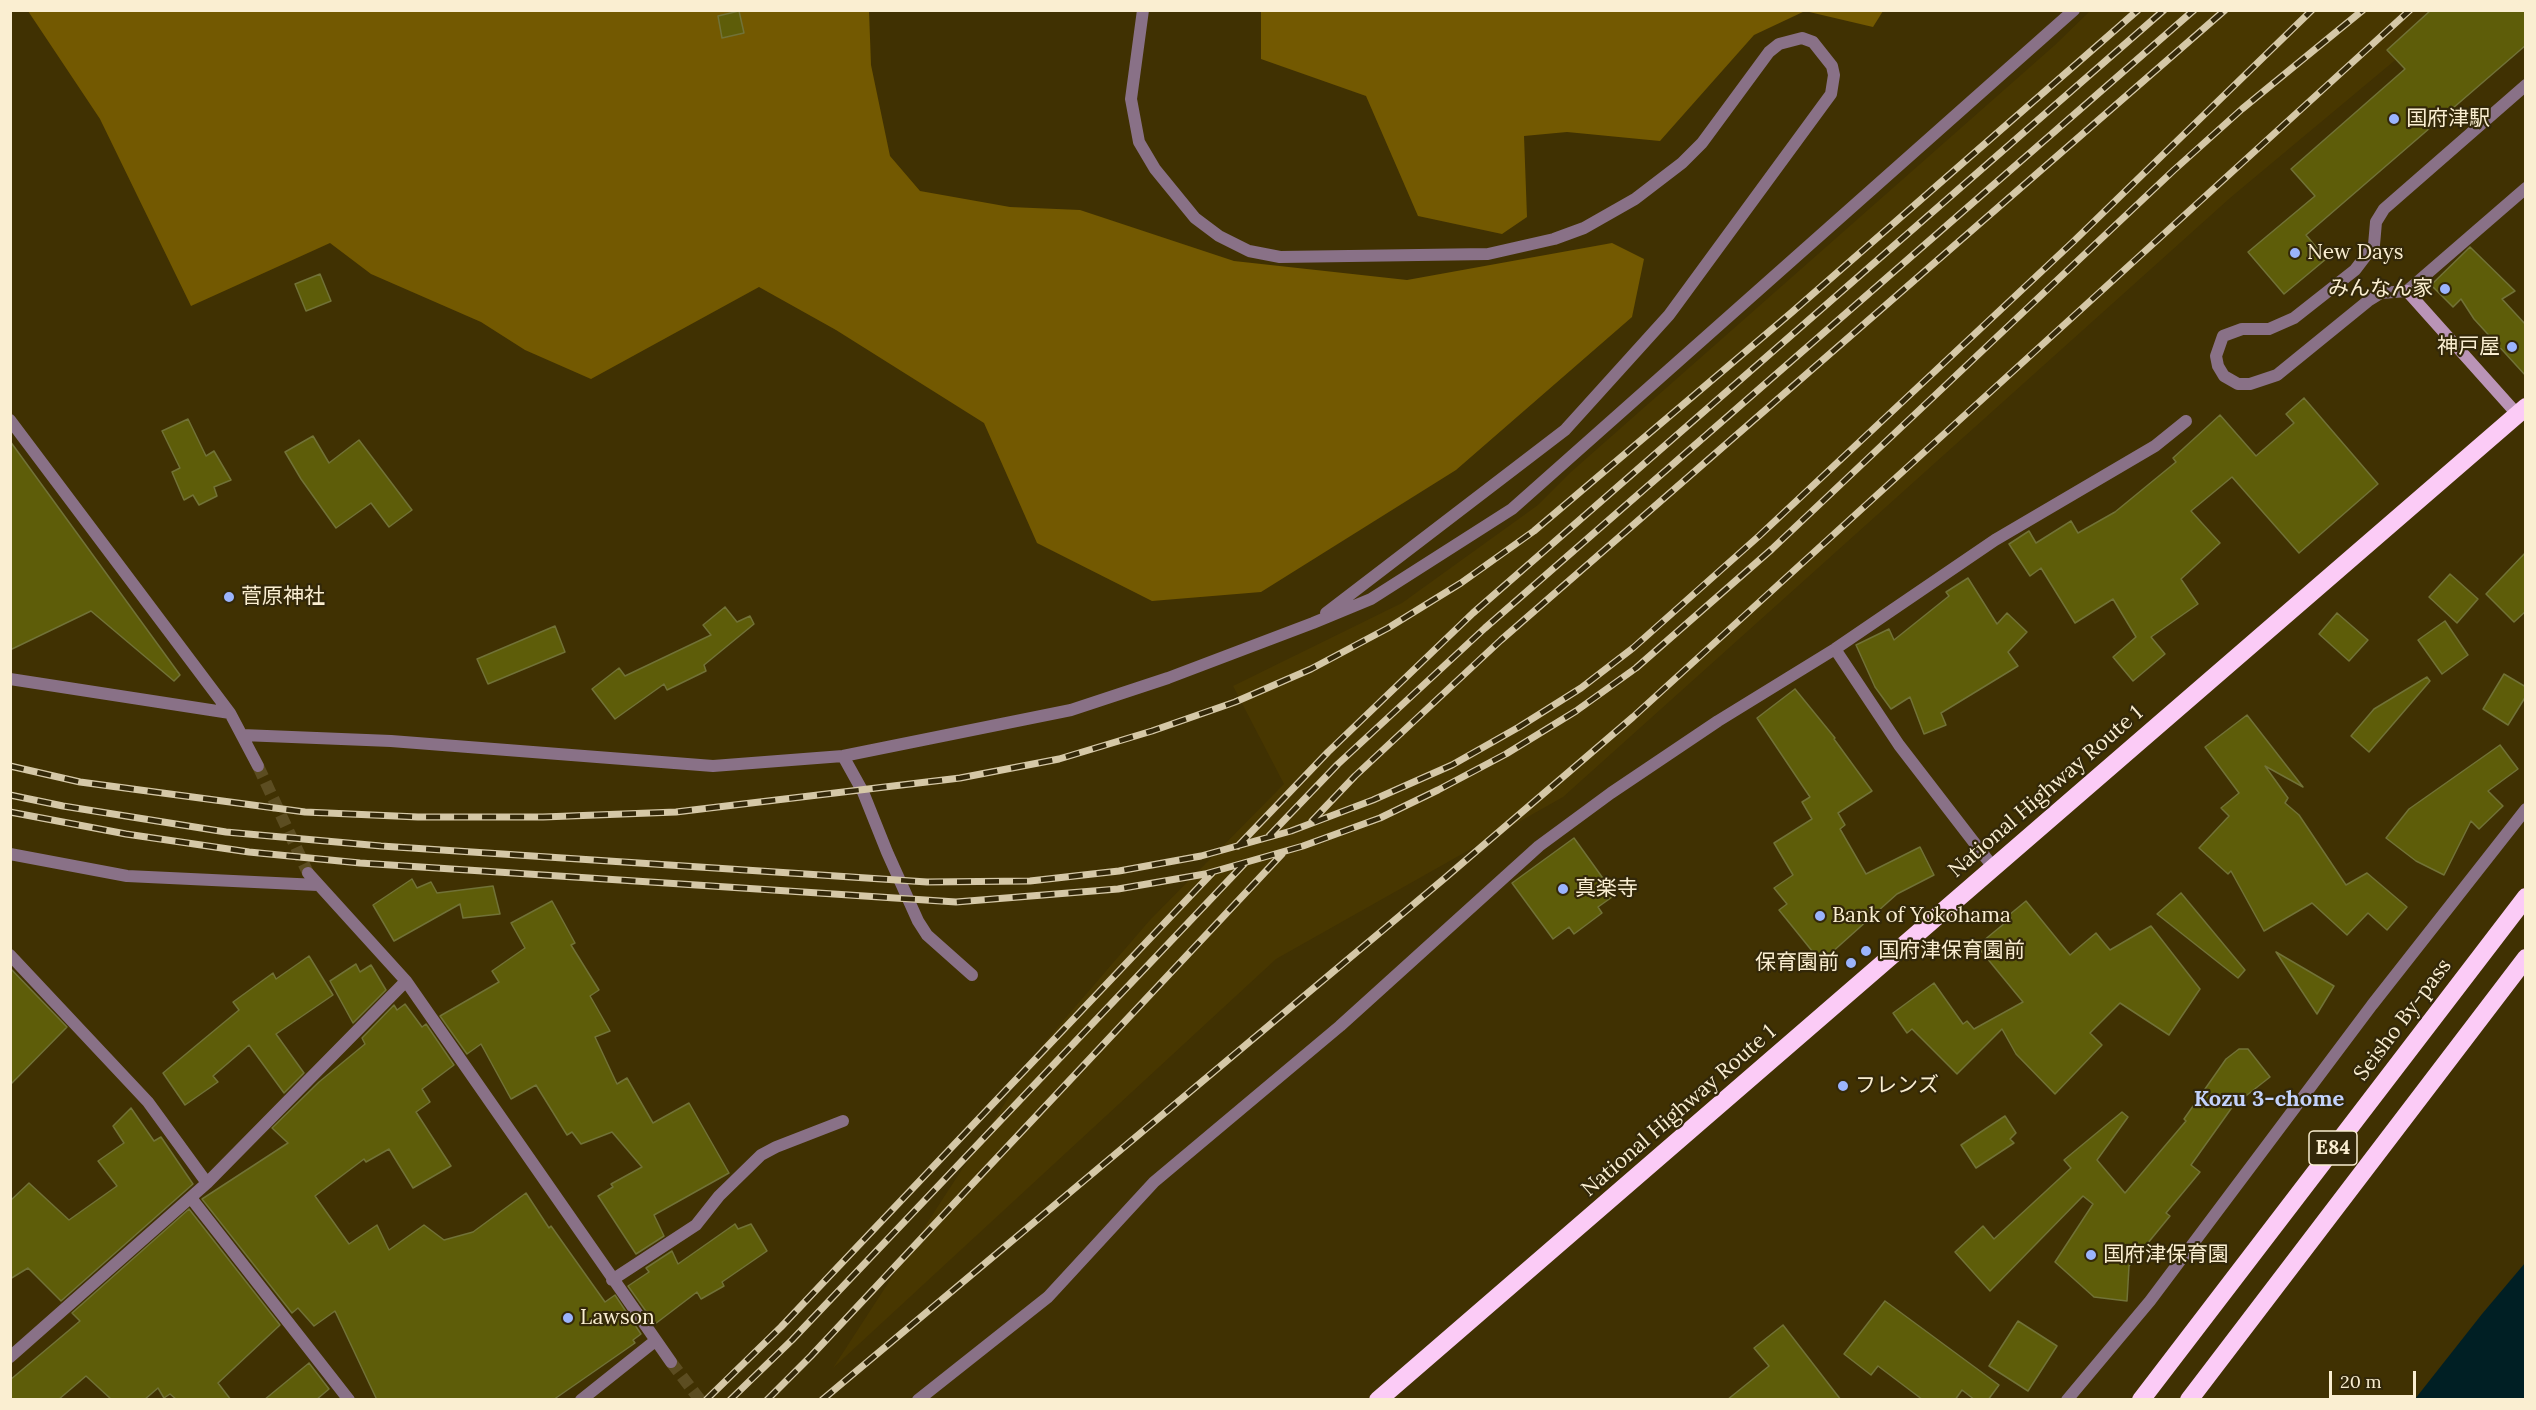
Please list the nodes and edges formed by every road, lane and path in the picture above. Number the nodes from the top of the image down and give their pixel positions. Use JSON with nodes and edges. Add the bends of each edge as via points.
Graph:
{"nodes":[{"id":1,"x":1143,"y":10,"type":"edge"},
{"id":2,"x":2074,"y":10,"type":"edge"},
{"id":3,"x":2526,"y":85,"type":"edge"},
{"id":4,"x":2526,"y":188,"type":"edge"},
{"id":5,"x":2406,"y":291,"type":"junction"},
{"id":6,"x":2521,"y":410,"type":"edge"},
{"id":7,"x":10,"y":420,"type":"edge"},
{"id":8,"x":2186,"y":421,"type":"dead end"},
{"id":9,"x":1313,"y":623,"type":"junction"},
{"id":10,"x":1835,"y":649,"type":"junction"},
{"id":11,"x":10,"y":679,"type":"edge"},
{"id":12,"x":230,"y":713,"type":"junction"},
{"id":13,"x":242,"y":735,"type":"junction"},
{"id":14,"x":843,"y":756,"type":"junction"},
{"id":15,"x":258,"y":766,"type":"tunnel mouth"},
{"id":16,"x":2526,"y":809,"type":"edge"},
{"id":17,"x":10,"y":854,"type":"edge"},
{"id":18,"x":1993,"y":867,"type":"junction"},
{"id":19,"x":308,"y":873,"type":"tunnel mouth"},
{"id":20,"x":318,"y":885,"type":"junction"},
{"id":21,"x":2526,"y":897,"type":"edge"},
{"id":22,"x":10,"y":955,"type":"edge"},
{"id":23,"x":2526,"y":958,"type":"edge"},
{"id":24,"x":972,"y":975,"type":"dead end"},
{"id":25,"x":406,"y":981,"type":"junction"},
{"id":26,"x":843,"y":1121,"type":"dead end"},
{"id":27,"x":207,"y":1183,"type":"junction"},
{"id":28,"x":191,"y":1198,"type":"junction"},
{"id":29,"x":612,"y":1280,"type":"junction"},
{"id":30,"x":655,"y":1341,"type":"junction"},
{"id":31,"x":10,"y":1357,"type":"edge"},
{"id":32,"x":671,"y":1362,"type":"tunnel mouth"},
{"id":33,"x":349,"y":1400,"type":"edge"},
{"id":34,"x":581,"y":1400,"type":"edge"},
{"id":35,"x":918,"y":1400,"type":"edge"},
{"id":36,"x":1378,"y":1400,"type":"edge"},
{"id":37,"x":2067,"y":1400,"type":"edge"},
{"id":38,"x":2141,"y":1400,"type":"edge"},
{"id":39,"x":2189,"y":1400,"type":"edge"}],
"edges":[{"from":1,"to":9,"type":"street","via":[[1131,99],[1139,142],[1155,169],[1195,218],[1249,251],[1280,257],[1488,254],[1554,239],[1584,228],[1635,199],[1682,163],[1779,44],[1802,38],[1813,42],[1832,66],[1831,94],[1669,315],[1565,430]]},
{"from":2,"to":9,"type":"street","via":[[1512,508],[1371,599]]},
{"from":3,"to":5,"type":"street","via":[[2384,209],[2376,222],[2374,245],[2355,270],[2294,318],[2269,329],[2242,328],[2223,336],[2218,345],[2218,366],[2224,376],[2238,384],[2277,375],[2368,301],[2381,293]]},
{"from":4,"to":5,"type":"street"},
{"from":5,"to":6,"type":"street"},
{"from":6,"to":18,"type":"highway","name":"National Highway Route 1"},
{"from":7,"to":12,"type":"street"},
{"from":8,"to":10,"type":"street","via":[[2155,446],[1995,540]]},
{"from":9,"to":14,"type":"street","via":[[1071,710]]},
{"from":10,"to":18,"type":"street","via":[[1899,745]]},
{"from":10,"to":35,"type":"street","via":[[1677,748],[1539,846],[1340,1026],[1155,1182],[1048,1297]]},
{"from":11,"to":12,"type":"street"},
{"from":12,"to":13,"type":"street"},
{"from":13,"to":14,"type":"street","via":[[391,741],[713,766]]},
{"from":13,"to":15,"type":"street"},
{"from":14,"to":24,"type":"street","via":[[863,792],[918,921],[927,935]]},
{"from":16,"to":37,"type":"street","via":[[2372,1005],[2150,1301]]},
{"from":17,"to":20,"type":"street","via":[[127,876]]},
{"from":18,"to":36,"type":"highway","name":"National Highway Route 1"},
{"from":19,"to":20,"type":"street"},
{"from":20,"to":25,"type":"street"},
{"from":21,"to":38,"type":"highway","name":"Seisho By-pass","number":"E84"},
{"from":22,"to":27,"type":"street","via":[[148,1102]]},
{"from":23,"to":39,"type":"highway","number":"E84"},
{"from":25,"to":27,"type":"street"},
{"from":25,"to":29,"type":"street"},
{"from":26,"to":29,"type":"street","via":[[761,1155],[696,1225]]},
{"from":27,"to":28,"type":"street"},
{"from":28,"to":31,"type":"street"},
{"from":28,"to":33,"type":"street"},
{"from":29,"to":30,"type":"street"},
{"from":30,"to":32,"type":"street"},
{"from":30,"to":34,"type":"street"}]}
